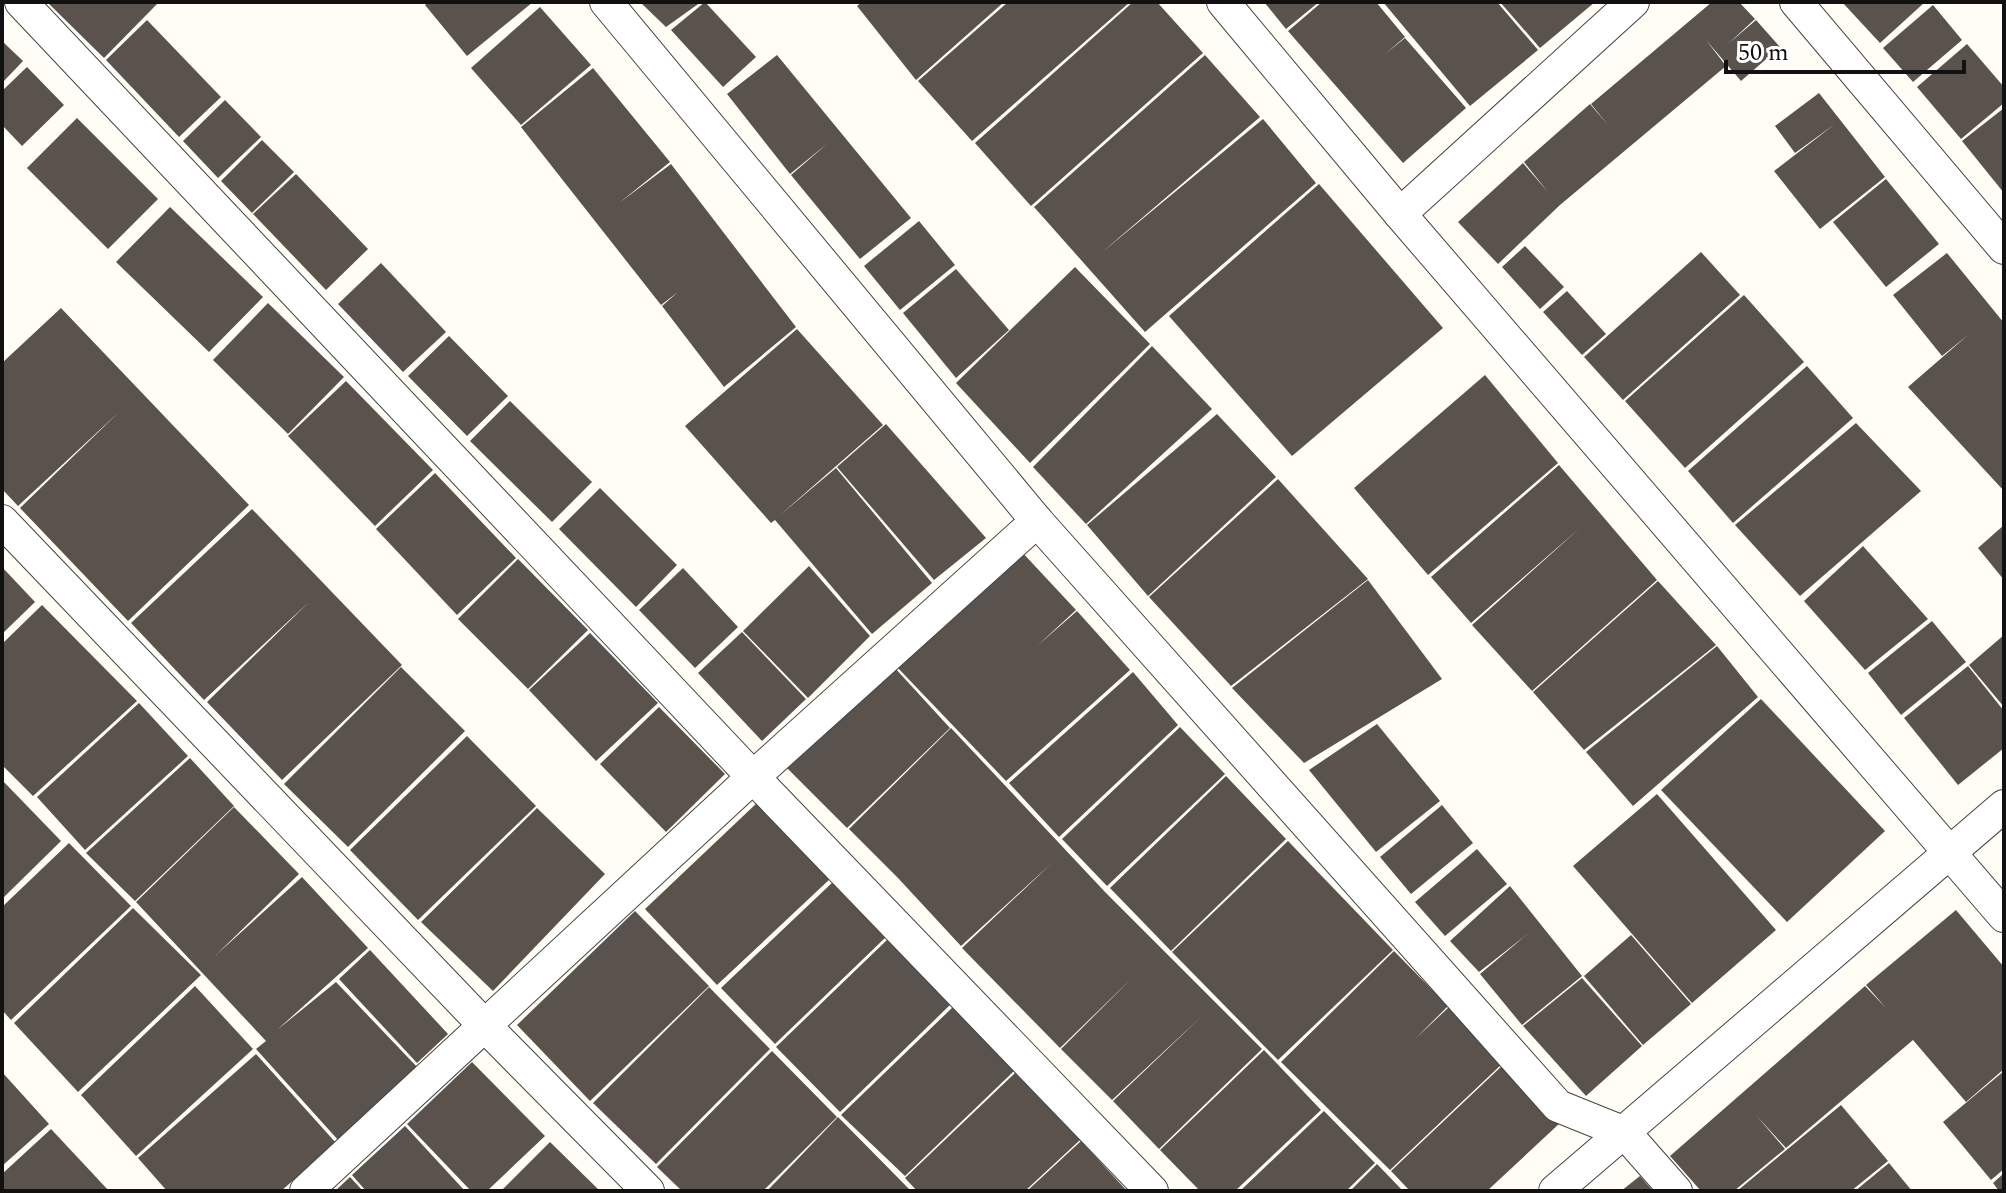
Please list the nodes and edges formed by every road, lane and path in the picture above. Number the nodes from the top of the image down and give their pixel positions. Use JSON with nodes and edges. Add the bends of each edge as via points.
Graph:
{"nodes":[{"id":1,"x":21,"y":2,"type":"edge"},
{"id":2,"x":606,"y":2,"type":"edge"},
{"id":3,"x":1223,"y":2,"type":"edge"},
{"id":4,"x":1633,"y":2,"type":"edge"},
{"id":5,"x":1796,"y":2,"type":"edge"},
{"id":6,"x":1400,"y":214,"type":"junction"},
{"id":7,"x":2004,"y":248,"type":"edge"},
{"id":8,"x":2,"y":521,"type":"edge"},
{"id":9,"x":1037,"y":521,"type":"junction"},
{"id":10,"x":753,"y":777,"type":"junction"},
{"id":11,"x":2004,"y":806,"type":"edge"},
{"id":12,"x":1951,"y":853,"type":"junction"},
{"id":13,"x":2004,"y":916,"type":"edge"},
{"id":14,"x":485,"y":1026,"type":"junction"},
{"id":15,"x":1625,"y":1133,"type":"junction"},
{"id":16,"x":306,"y":1191,"type":"edge"},
{"id":17,"x":648,"y":1191,"type":"edge"},
{"id":18,"x":1152,"y":1191,"type":"edge"},
{"id":19,"x":1555,"y":1191,"type":"edge"},
{"id":20,"x":1676,"y":1191,"type":"edge"}],
"edges":[{"from":1,"to":10,"type":"street"},
{"from":2,"to":9,"type":"street"},
{"from":3,"to":6,"type":"street"},
{"from":4,"to":6,"type":"street"},
{"from":5,"to":7,"type":"street"},
{"from":6,"to":12,"type":"street"},
{"from":8,"to":14,"type":"street"},
{"from":9,"to":10,"type":"street"},
{"from":9,"to":15,"type":"street","via":[[1558,1106]]},
{"from":10,"to":14,"type":"street"},
{"from":10,"to":18,"type":"street"},
{"from":11,"to":12,"type":"street"},
{"from":12,"to":13,"type":"street"},
{"from":12,"to":15,"type":"street"},
{"from":14,"to":16,"type":"street"},
{"from":14,"to":17,"type":"street"},
{"from":15,"to":19,"type":"street"},
{"from":15,"to":20,"type":"street"}]}
